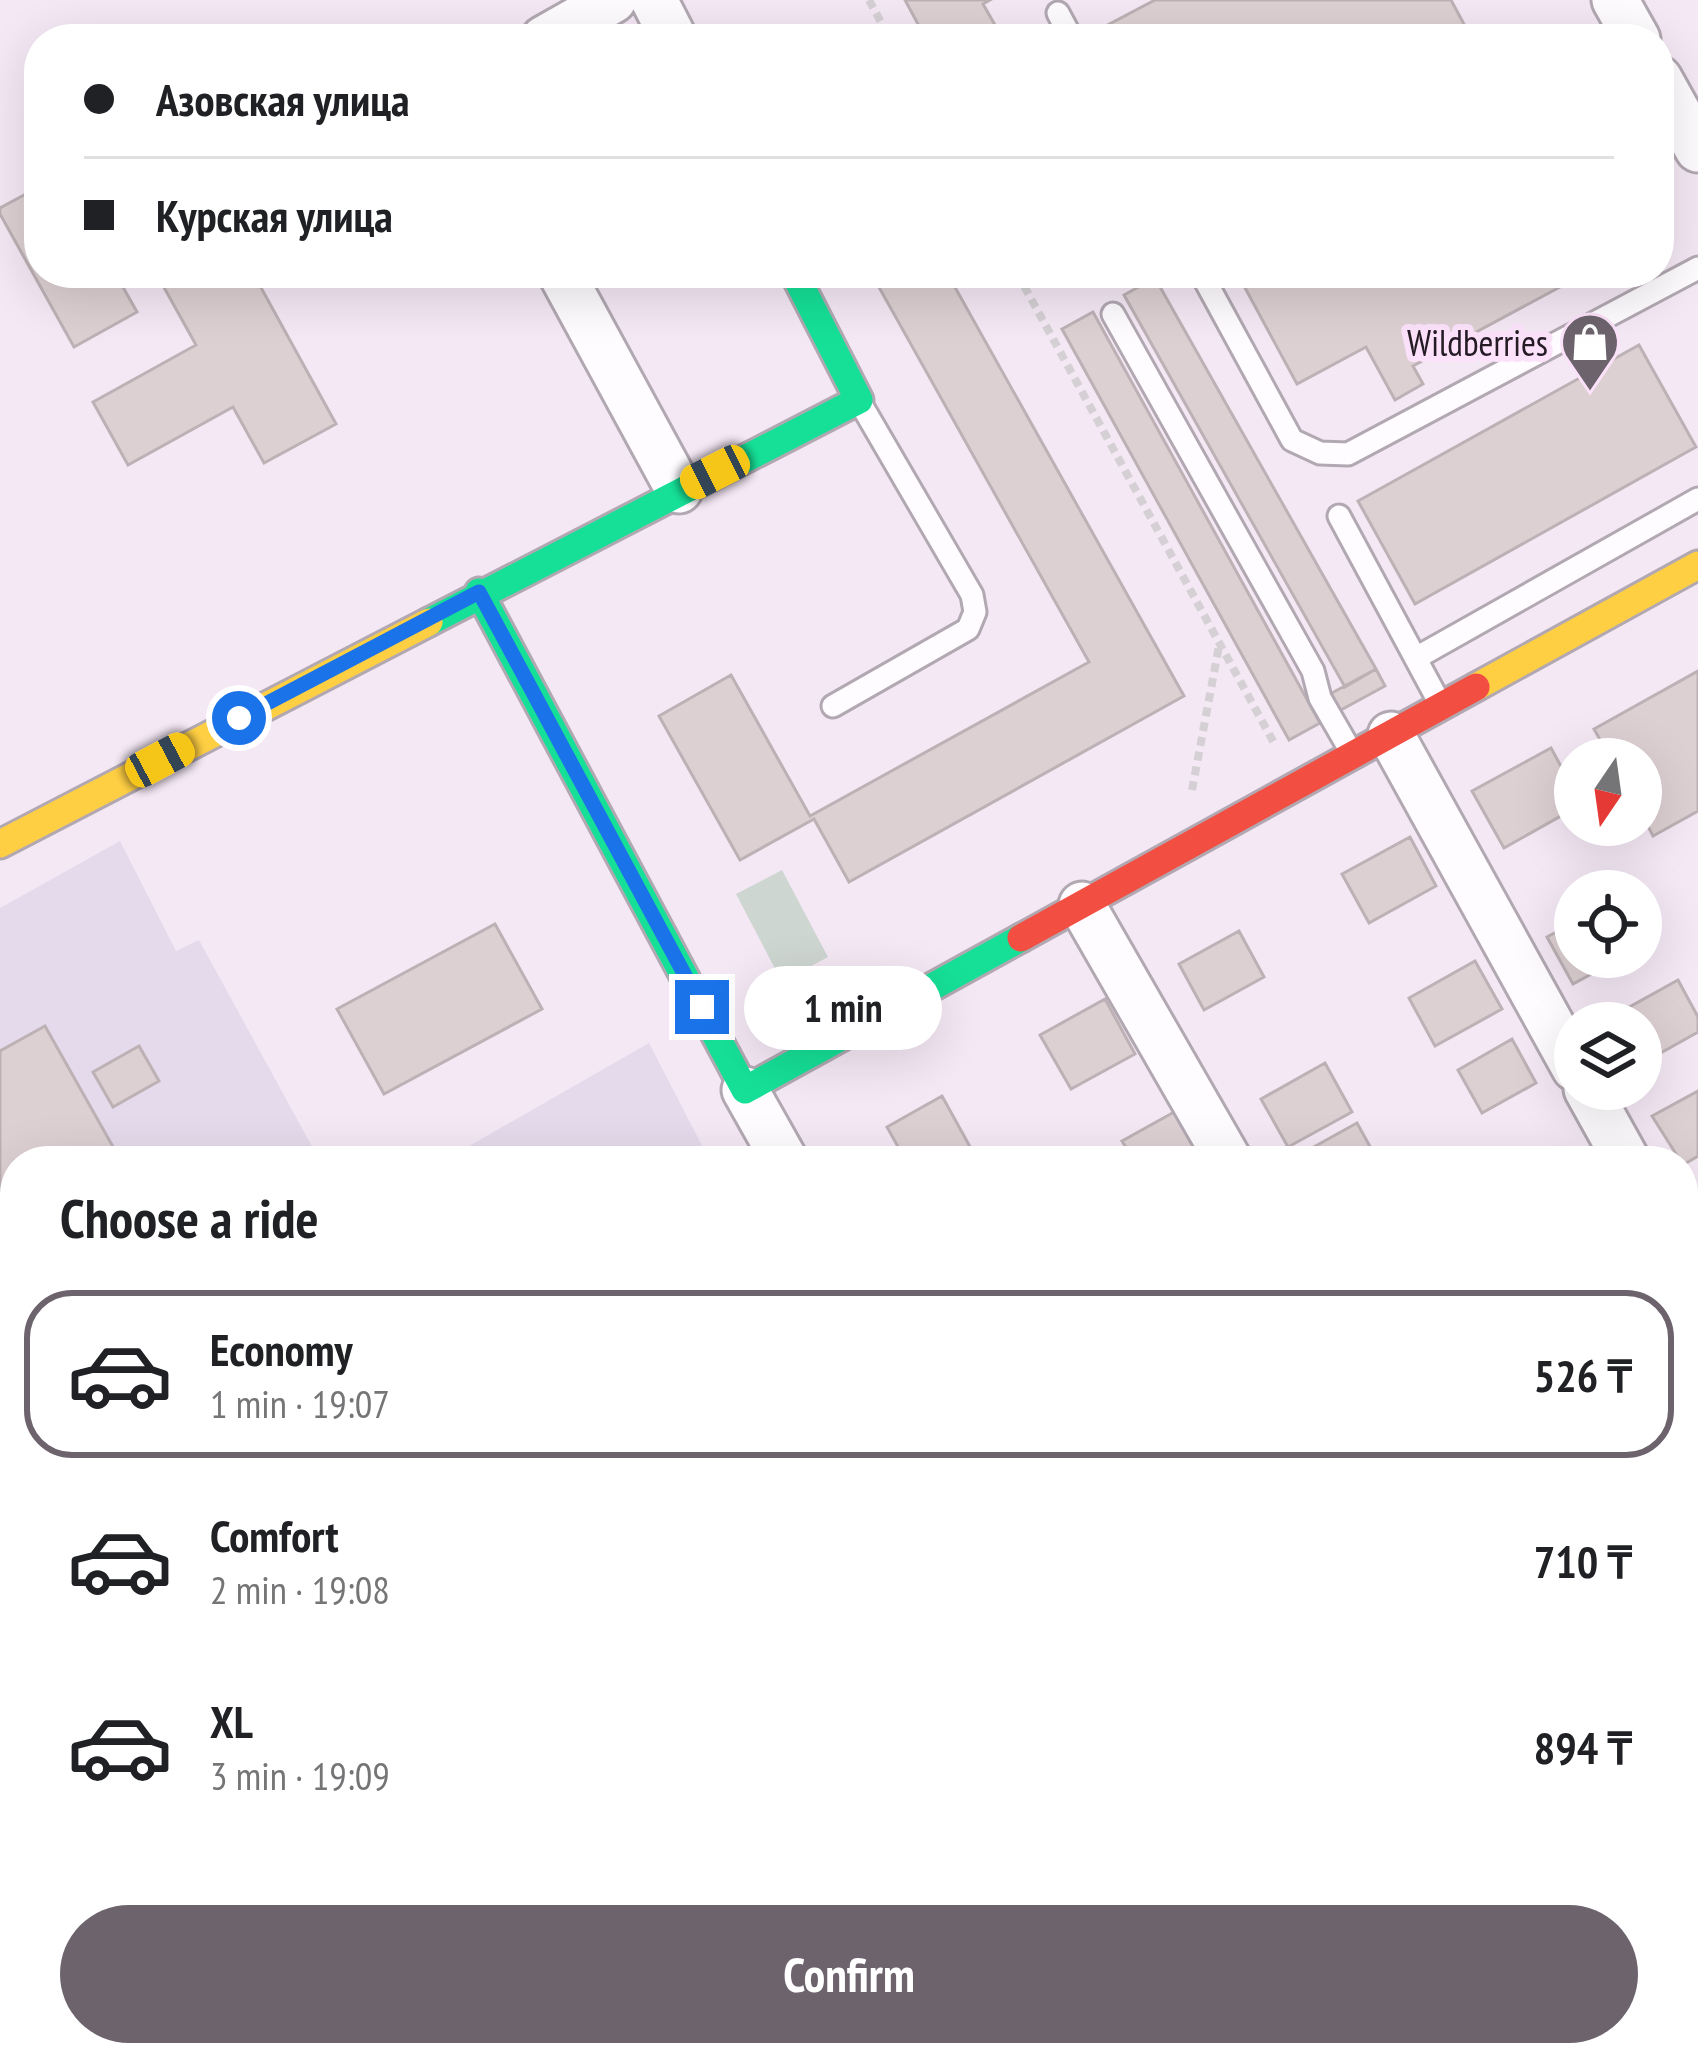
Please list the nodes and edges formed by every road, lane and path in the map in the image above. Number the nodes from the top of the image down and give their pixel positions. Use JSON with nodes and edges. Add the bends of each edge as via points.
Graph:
{"nodes":[{"id":1,"x":613,"y":0,"type":"edge"},
{"id":2,"x":1058,"y":13,"type":"dead end"},
{"id":3,"x":571,"y":24,"type":"edge"},
{"id":4,"x":1064,"y":24,"type":"edge"},
{"id":5,"x":1674,"y":106,"type":"edge"},
{"id":6,"x":1698,"y":149,"type":"edge"},
{"id":7,"x":569,"y":288,"type":"edge"},
{"id":8,"x":802,"y":288,"type":"edge"},
{"id":9,"x":1025,"y":288,"type":"edge"},
{"id":10,"x":1209,"y":288,"type":"edge"},
{"id":11,"x":1660,"y":288,"type":"edge"},
{"id":12,"x":1113,"y":314,"type":"dead end"},
{"id":13,"x":859,"y":400,"type":"junction"},
{"id":14,"x":679,"y":490,"type":"junction"},
{"id":15,"x":1698,"y":499,"type":"edge"},
{"id":16,"x":1339,"y":516,"type":"dead end"},
{"id":17,"x":1692,"y":583,"type":"edge"},
{"id":18,"x":479,"y":592,"type":"junction"},
{"id":19,"x":1219,"y":644,"type":"junction"},
{"id":20,"x":1416,"y":658,"type":"junction"},
{"id":21,"x":833,"y":706,"type":"dead end"},
{"id":22,"x":1441,"y":707,"type":"junction"},
{"id":23,"x":1372,"y":745,"type":"junction"},
{"id":24,"x":1280,"y":755,"type":"dead end"},
{"id":25,"x":1190,"y":803,"type":"dead end"},
{"id":26,"x":0,"y":844,"type":"edge"},
{"id":27,"x":1082,"y":905,"type":"junction"},
{"id":28,"x":1554,"y":1035,"type":"edge"},
{"id":29,"x":746,"y":1090,"type":"junction"},
{"id":30,"x":1599,"y":1110,"type":"edge"},
{"id":31,"x":777,"y":1146,"type":"edge"},
{"id":32,"x":1220,"y":1146,"type":"edge"},
{"id":33,"x":1619,"y":1146,"type":"edge"}],
"edges":[{"from":1,"to":3,"type":"street"},
{"from":2,"to":4,"type":"lane"},
{"from":5,"to":6,"type":"street"},
{"from":7,"to":14,"type":"street"},
{"from":8,"to":13,"type":"street"},
{"from":9,"to":19,"type":"path"},
{"from":10,"to":11,"type":"lane","via":[[1292,440],[1348,454]]},
{"from":12,"to":23,"type":"lane","via":[[1313,670],[1320,698]]},
{"from":13,"to":14,"type":"street"},
{"from":13,"to":21,"type":"lane","via":[[975,612],[968,628]]},
{"from":14,"to":18,"type":"street"},
{"from":15,"to":20,"type":"lane"},
{"from":16,"to":20,"type":"lane"},
{"from":17,"to":22,"type":"street"},
{"from":18,"to":26,"type":"street"},
{"from":18,"to":29,"type":"street"},
{"from":19,"to":24,"type":"path"},
{"from":19,"to":25,"type":"path"},
{"from":20,"to":22,"type":"lane"},
{"from":22,"to":23,"type":"street"},
{"from":23,"to":27,"type":"street"},
{"from":23,"to":28,"type":"street"},
{"from":27,"to":29,"type":"street"},
{"from":27,"to":32,"type":"street"},
{"from":29,"to":31,"type":"street"},
{"from":30,"to":33,"type":"street"}]}
